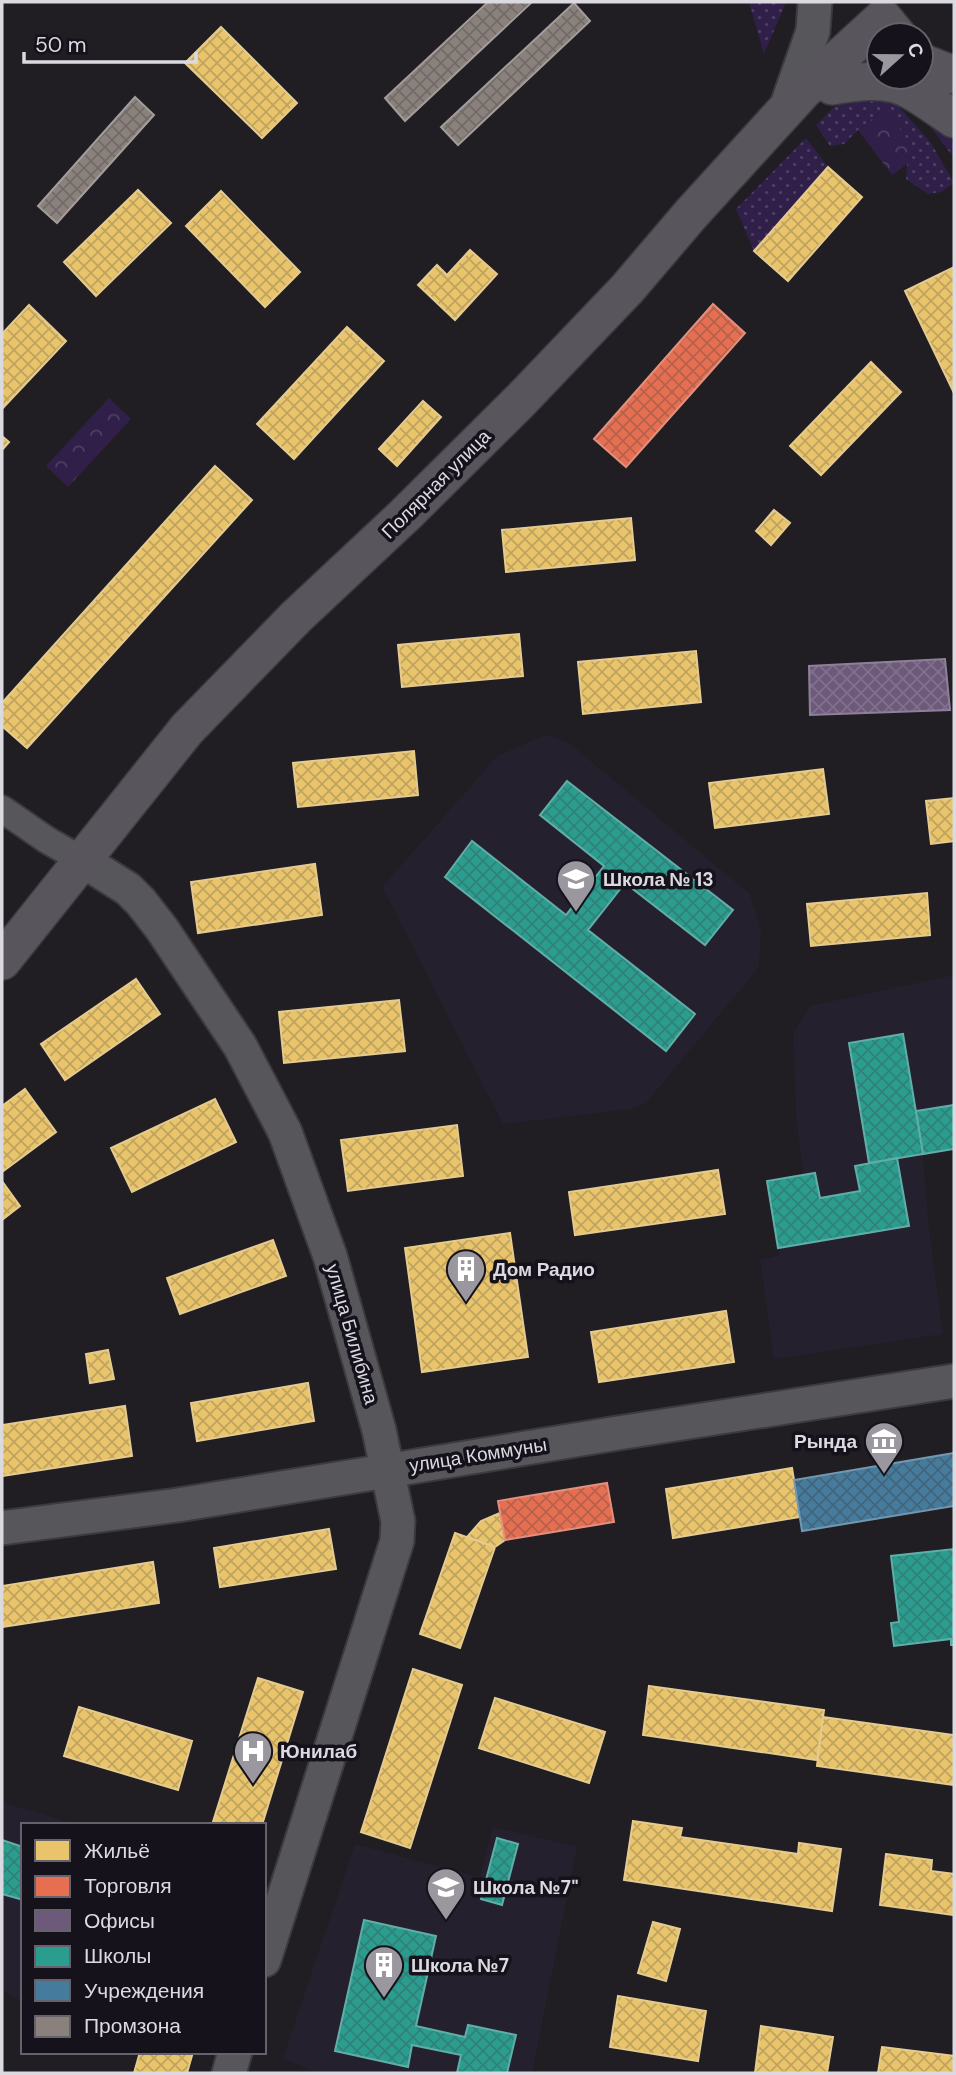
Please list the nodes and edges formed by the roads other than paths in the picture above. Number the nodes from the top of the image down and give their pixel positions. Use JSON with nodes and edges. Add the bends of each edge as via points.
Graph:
{"nodes":[{"id":1,"x":815,"y":2,"type":"edge"},
{"id":2,"x":884,"y":18,"type":"edge"},
{"id":3,"x":935,"y":69,"type":"edge"},
{"id":4,"x":865,"y":75,"type":"edge"},
{"id":5,"x":954,"y":75,"type":"edge"},
{"id":6,"x":935,"y":83,"type":"edge"},
{"id":7,"x":832,"y":86,"type":"junction"},
{"id":8,"x":954,"y":109,"type":"edge"},
{"id":9,"x":785,"y":111,"type":"junction"},
{"id":10,"x":954,"y":119,"type":"edge"},
{"id":11,"x":2,"y":809,"type":"edge"},
{"id":12,"x":82,"y":860,"type":"junction"},
{"id":13,"x":2,"y":961,"type":"edge"},
{"id":14,"x":954,"y":1381,"type":"edge"},
{"id":15,"x":388,"y":1470,"type":"junction"},
{"id":16,"x":2,"y":1528,"type":"edge"},
{"id":17,"x":266,"y":1954,"type":"edge"},
{"id":18,"x":234,"y":2054,"type":"edge"},
{"id":19,"x":229,"y":2073,"type":"edge"}],
"edges":[{"from":1,"to":9,"type":"street","via":[[813,31]]},
{"from":2,"to":9,"type":"main road","name":"Полярная улица"},
{"from":3,"to":5,"type":"main road"},
{"from":4,"to":7,"type":"main road"},
{"from":6,"to":8,"type":"main road"},
{"from":7,"to":9,"type":"main road"},
{"from":7,"to":10,"type":"main road","via":[[877,80],[896,83]]},
{"from":9,"to":12,"type":"main road","name":"Полярная улица","via":[[521,400],[187,729]]},
{"from":11,"to":12,"type":"street","name":"улица Билибина"},
{"from":12,"to":13,"type":"main road","name":"Полярная улица"},
{"from":12,"to":15,"type":"street","name":"улица Билибина","via":[[128,890],[162,929],[240,1046],[285,1132],[330,1256]]},
{"from":14,"to":15,"type":"street","name":"улица Коммуны"},
{"from":15,"to":16,"type":"street","name":"улица Коммуны"},
{"from":15,"to":17,"type":"street","name":"улица Билибина","via":[[398,1521],[397,1541]]},
{"from":18,"to":19,"type":"street"}]}
